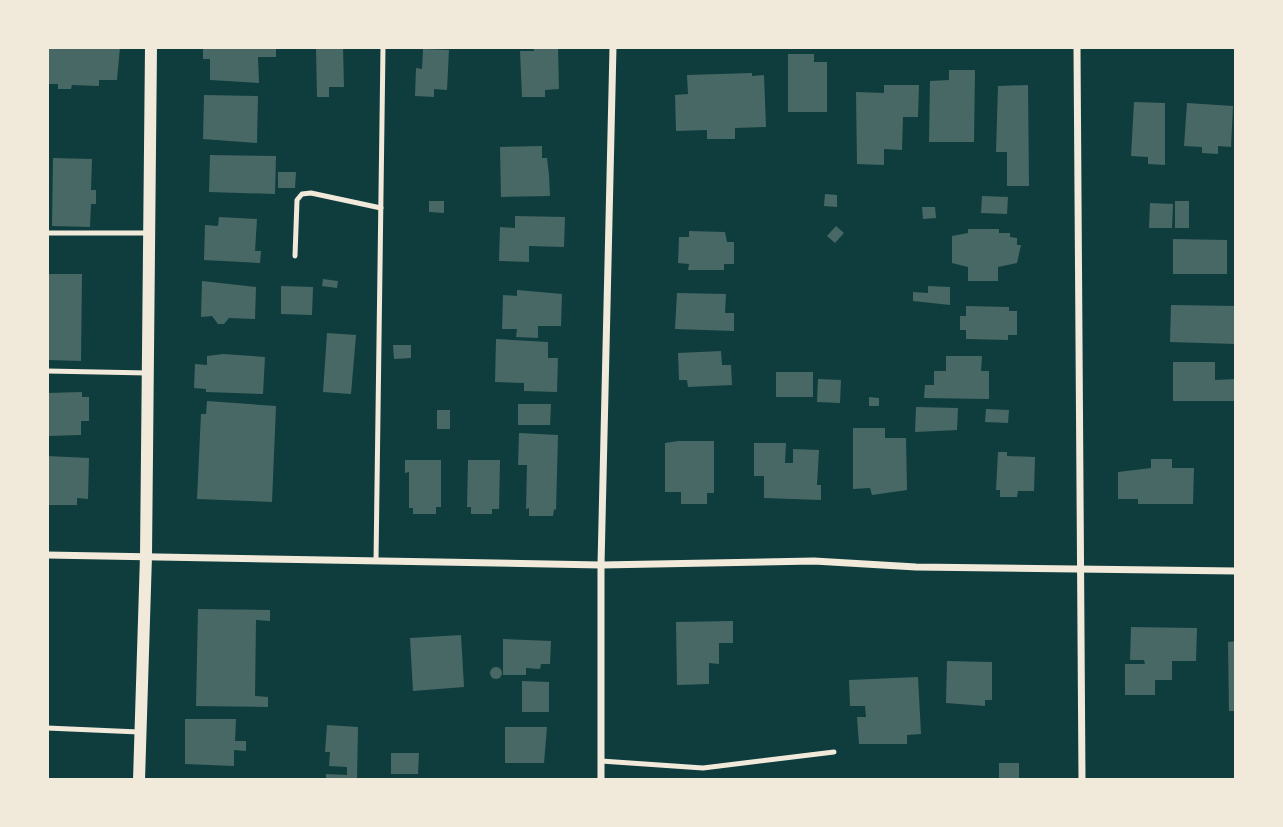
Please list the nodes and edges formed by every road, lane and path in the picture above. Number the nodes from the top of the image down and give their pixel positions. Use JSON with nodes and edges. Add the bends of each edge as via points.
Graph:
{"nodes":[{"id":1,"x":150,"y":47,"type":"edge"},
{"id":2,"x":383,"y":47,"type":"edge"},
{"id":3,"x":613,"y":47,"type":"edge"},
{"id":4,"x":1077,"y":47,"type":"edge"},
{"id":5,"x":381,"y":208,"type":"junction"},
{"id":6,"x":47,"y":233,"type":"edge"},
{"id":7,"x":149,"y":233,"type":"junction"},
{"id":8,"x":295,"y":256,"type":"dead end"},
{"id":9,"x":47,"y":371,"type":"edge"},
{"id":10,"x":148,"y":373,"type":"junction"},
{"id":11,"x":47,"y":555,"type":"edge"},
{"id":12,"x":146,"y":556,"type":"junction"},
{"id":13,"x":376,"y":561,"type":"junction"},
{"id":14,"x":601,"y":565,"type":"junction"},
{"id":15,"x":1080,"y":569,"type":"junction"},
{"id":16,"x":1236,"y":571,"type":"edge"},
{"id":17,"x":47,"y":729,"type":"edge"},
{"id":18,"x":140,"y":733,"type":"junction"},
{"id":19,"x":834,"y":752,"type":"dead end"},
{"id":20,"x":601,"y":761,"type":"junction"},
{"id":21,"x":139,"y":780,"type":"edge"},
{"id":22,"x":601,"y":780,"type":"edge"},
{"id":23,"x":1082,"y":780,"type":"edge"}],
"edges":[{"from":1,"to":7,"type":"street"},
{"from":2,"to":5,"type":"lane"},
{"from":3,"to":14,"type":"street"},
{"from":4,"to":15,"type":"street"},
{"from":5,"to":8,"type":"lane","via":[[302,194],[297,200]]},
{"from":5,"to":13,"type":"lane"},
{"from":6,"to":7,"type":"lane"},
{"from":7,"to":10,"type":"street"},
{"from":9,"to":10,"type":"lane"},
{"from":10,"to":12,"type":"street"},
{"from":11,"to":12,"type":"street"},
{"from":12,"to":13,"type":"street"},
{"from":12,"to":18,"type":"street"},
{"from":13,"to":14,"type":"street"},
{"from":14,"to":15,"type":"street","via":[[814,561]]},
{"from":14,"to":20,"type":"street"},
{"from":15,"to":16,"type":"street"},
{"from":15,"to":23,"type":"street"},
{"from":17,"to":18,"type":"lane"},
{"from":18,"to":21,"type":"street"},
{"from":19,"to":20,"type":"lane","via":[[703,768]]},
{"from":20,"to":22,"type":"street"}]}
